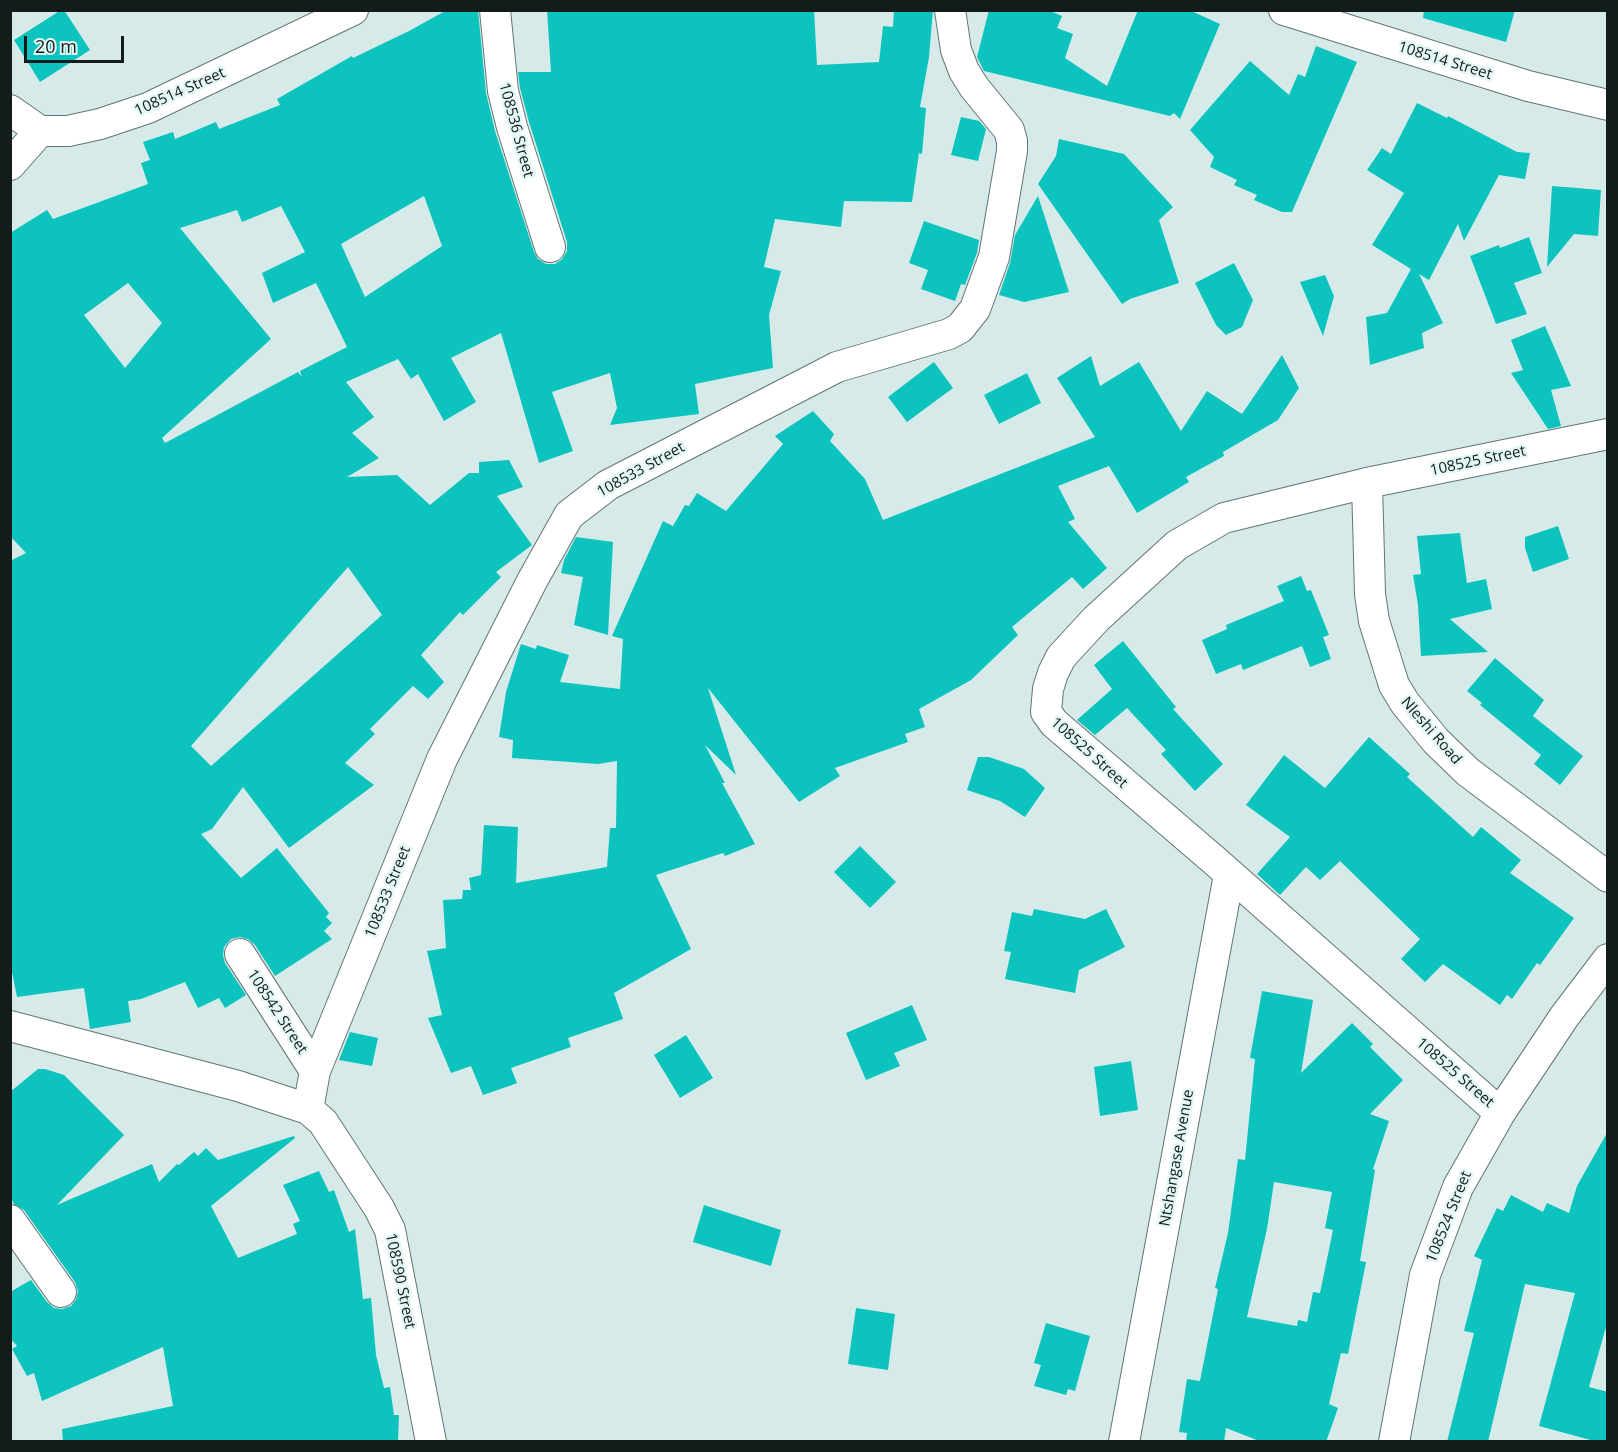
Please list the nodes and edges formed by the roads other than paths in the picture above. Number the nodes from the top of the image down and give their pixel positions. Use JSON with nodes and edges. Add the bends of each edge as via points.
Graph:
{"nodes":[{"id":1,"x":353,"y":10,"type":"edge"},
{"id":2,"x":495,"y":10,"type":"edge"},
{"id":3,"x":950,"y":10,"type":"edge"},
{"id":4,"x":1284,"y":10,"type":"edge"},
{"id":5,"x":1608,"y":105,"type":"edge"},
{"id":6,"x":10,"y":110,"type":"edge"},
{"id":7,"x":40,"y":131,"type":"junction"},
{"id":8,"x":10,"y":165,"type":"edge"},
{"id":9,"x":550,"y":247,"type":"dead end"},
{"id":10,"x":1608,"y":434,"type":"edge"},
{"id":11,"x":1367,"y":483,"type":"junction"},
{"id":12,"x":1229,"y":875,"type":"junction"},
{"id":13,"x":1608,"y":877,"type":"edge"},
{"id":14,"x":240,"y":954,"type":"dead end"},
{"id":15,"x":1608,"y":959,"type":"edge"},
{"id":16,"x":10,"y":1026,"type":"edge"},
{"id":17,"x":315,"y":1071,"type":"junction"},
{"id":18,"x":308,"y":1109,"type":"junction"},
{"id":19,"x":1500,"y":1113,"type":"junction"},
{"id":20,"x":10,"y":1220,"type":"edge"},
{"id":21,"x":61,"y":1292,"type":"dead end"},
{"id":22,"x":431,"y":1442,"type":"edge"},
{"id":23,"x":1124,"y":1442,"type":"edge"},
{"id":24,"x":1394,"y":1442,"type":"edge"}],
"edges":[{"from":1,"to":7,"type":"street","name":"108514 Street","via":[[148,108],[68,131]]},
{"from":2,"to":9,"type":"street","name":"108536 Street","via":[[503,91]]},
{"from":3,"to":17,"type":"street","name":"108533 Street","via":[[956,50],[964,71],[1009,130],[1012,141],[993,257],[975,309],[960,328],[949,334],[837,367],[617,481],[570,515],[442,759]]},
{"from":4,"to":5,"type":"street","name":"108514 Street","via":[[1528,86]]},
{"from":6,"to":7,"type":"street"},
{"from":7,"to":8,"type":"street"},
{"from":10,"to":11,"type":"street","name":"108525 Street"},
{"from":11,"to":12,"type":"street","name":"108525 Street","via":[[1224,518],[1199,531],[1177,545],[1096,619],[1061,657],[1053,674],[1046,712],[1054,723]]},
{"from":11,"to":13,"type":"street","name":"Nleshi Road","via":[[1370,594],[1383,654],[1405,703],[1467,772]]},
{"from":12,"to":19,"type":"street","name":"108525 Street"},
{"from":12,"to":23,"type":"street","name":"Ntshangase Avenue"},
{"from":14,"to":17,"type":"street","name":"108542 Street"},
{"from":15,"to":19,"type":"street","name":"108524 Street"},
{"from":16,"to":18,"type":"street","name":"108590 Street","via":[[238,1086]]},
{"from":17,"to":18,"type":"street"},
{"from":18,"to":22,"type":"street","name":"108590 Street","via":[[323,1122],[390,1230]]},
{"from":19,"to":24,"type":"street","name":"108524 Street","via":[[1458,1186],[1425,1275]]},
{"from":20,"to":21,"type":"street"}]}
